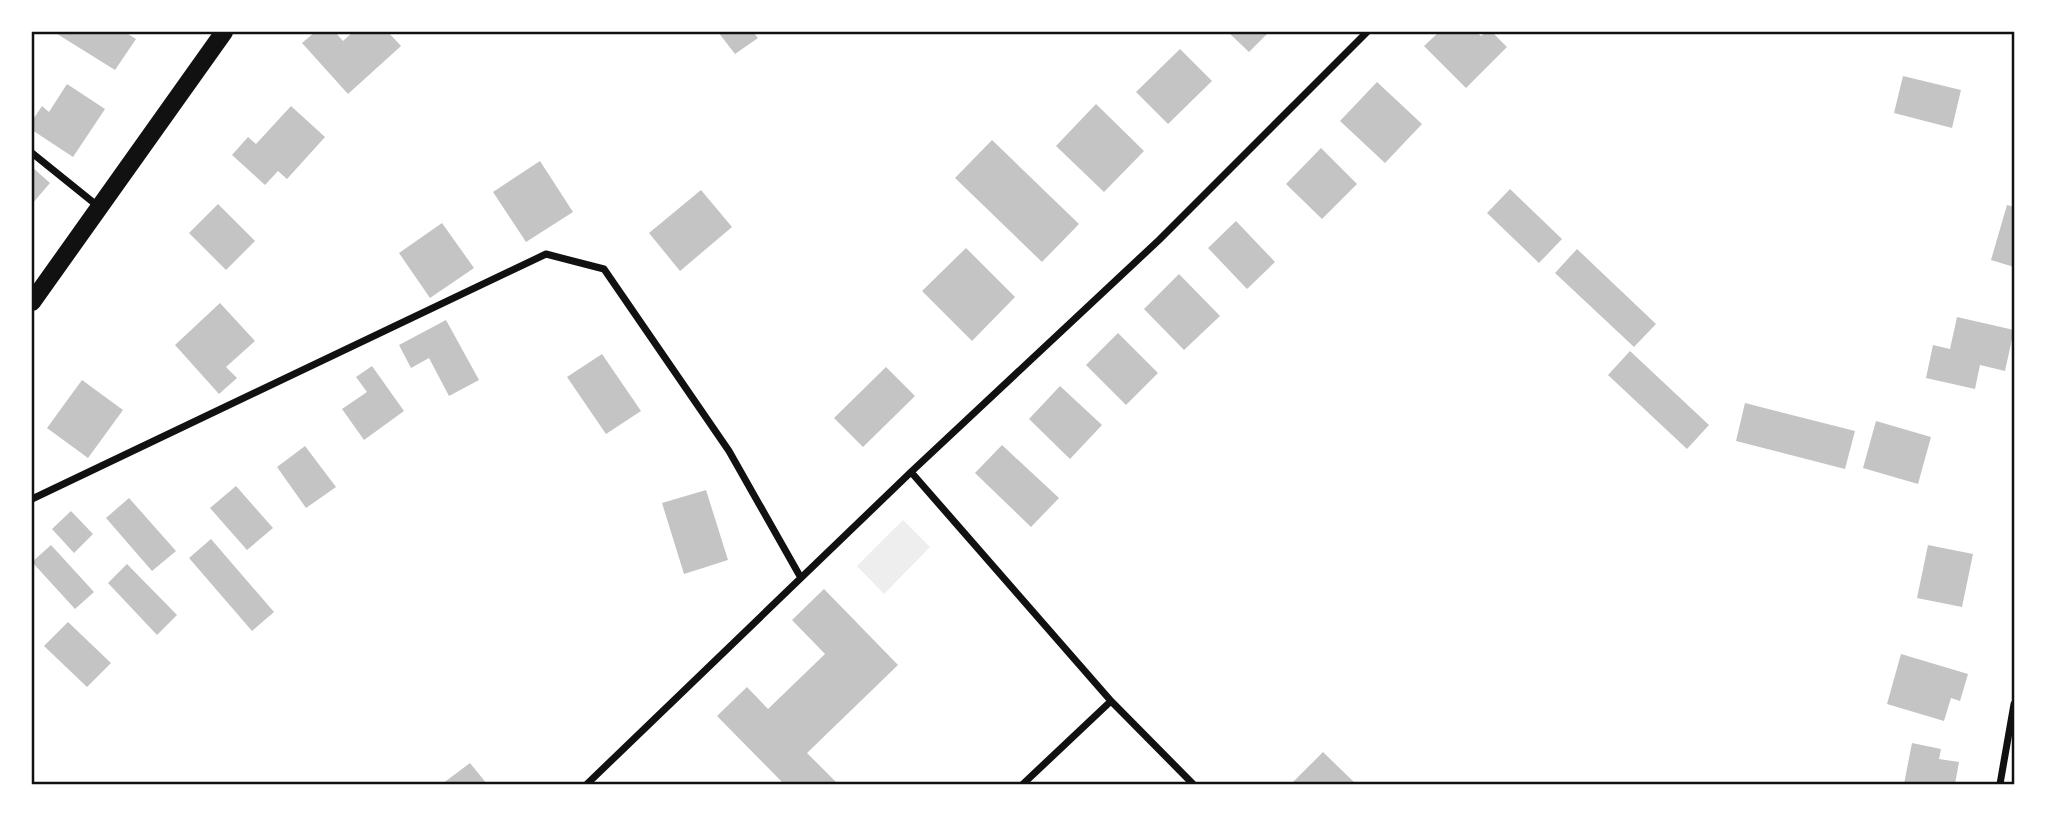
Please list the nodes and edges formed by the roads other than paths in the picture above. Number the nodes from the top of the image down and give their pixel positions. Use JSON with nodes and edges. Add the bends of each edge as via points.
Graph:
{"nodes":[{"id":1,"x":224,"y":32,"type":"edge"},
{"id":2,"x":1367,"y":32,"type":"edge"},
{"id":3,"x":32,"y":153,"type":"edge"},
{"id":4,"x":100,"y":207,"type":"junction"},
{"id":5,"x":32,"y":302,"type":"edge"},
{"id":6,"x":911,"y":472,"type":"junction"},
{"id":7,"x":32,"y":499,"type":"edge"},
{"id":8,"x":802,"y":578,"type":"junction"},
{"id":9,"x":1111,"y":701,"type":"junction"},
{"id":10,"x":2014,"y":704,"type":"edge"},
{"id":11,"x":587,"y":785,"type":"edge"},
{"id":12,"x":1023,"y":785,"type":"edge"},
{"id":13,"x":1193,"y":785,"type":"edge"},
{"id":14,"x":2000,"y":785,"type":"edge"}],
"edges":[{"from":1,"to":4,"type":"main road"},
{"from":2,"to":6,"type":"street","via":[[1159,240]]},
{"from":3,"to":4,"type":"street"},
{"from":4,"to":5,"type":"main road"},
{"from":6,"to":8,"type":"street"},
{"from":6,"to":9,"type":"street"},
{"from":7,"to":8,"type":"street","via":[[546,254],[604,269],[729,451]]},
{"from":8,"to":11,"type":"street"},
{"from":9,"to":12,"type":"street"},
{"from":9,"to":13,"type":"street"},
{"from":10,"to":14,"type":"street"}]}
